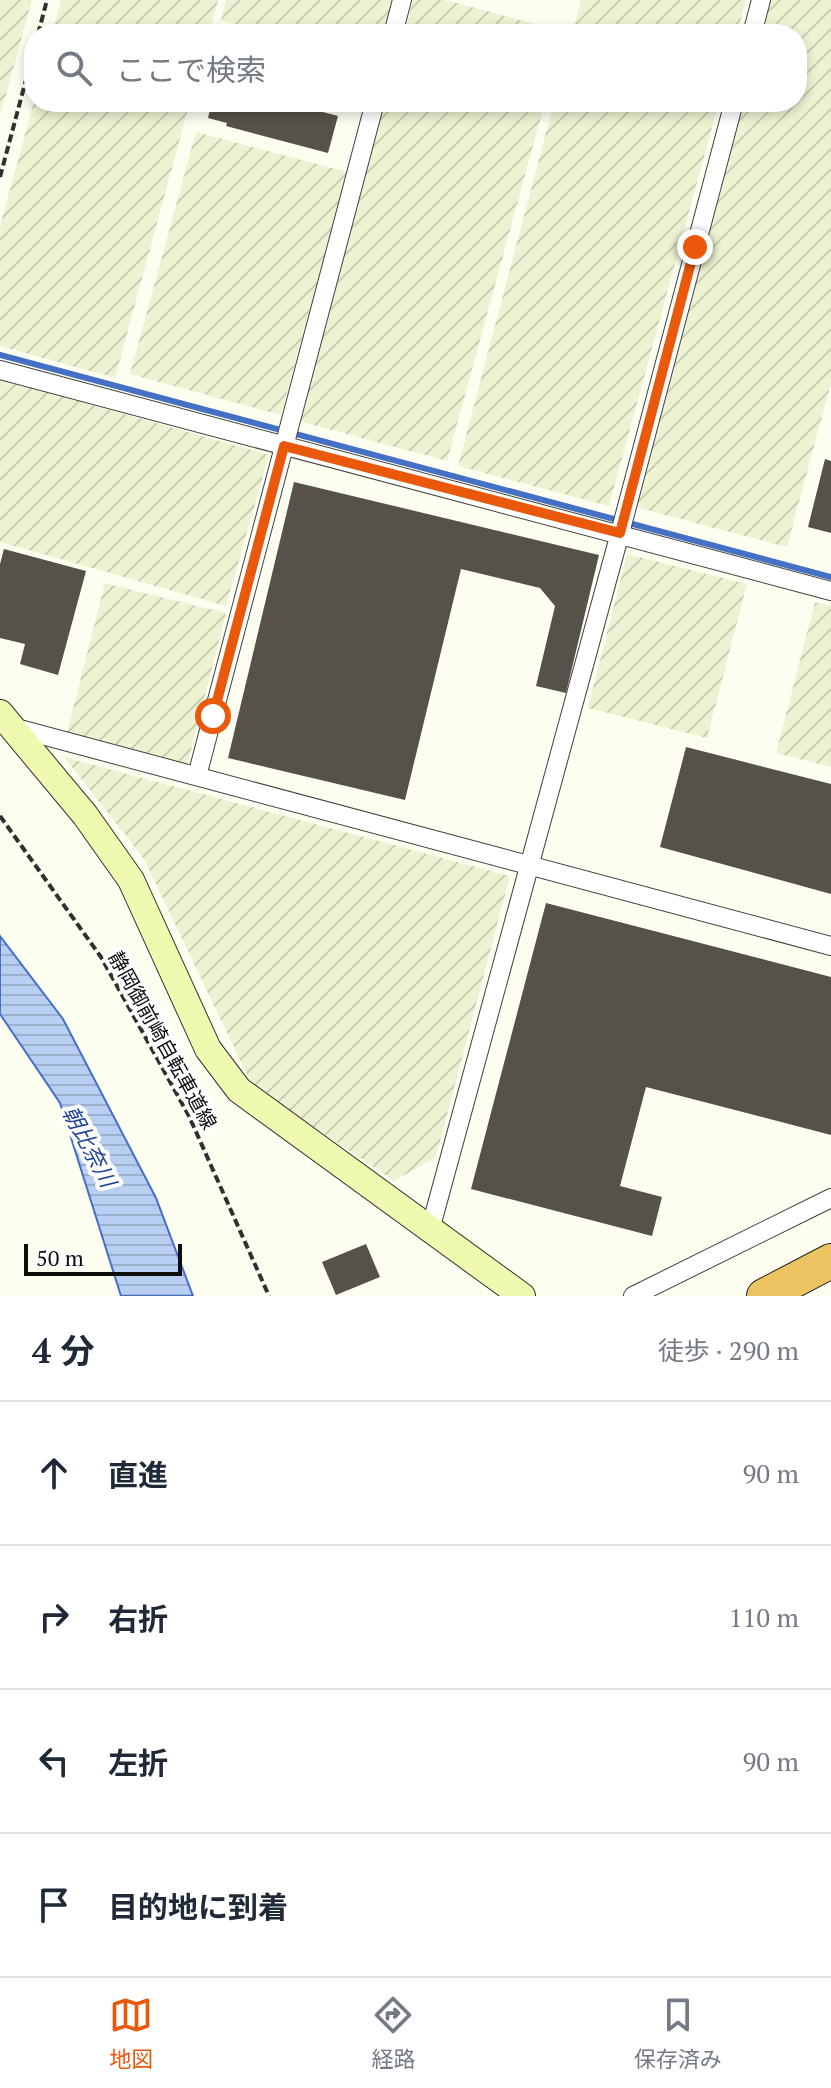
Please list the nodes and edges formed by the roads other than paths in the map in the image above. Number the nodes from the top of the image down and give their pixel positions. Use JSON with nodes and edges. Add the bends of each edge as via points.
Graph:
{"nodes":[{"id":1,"x":402,"y":0,"type":"edge"},
{"id":2,"x":761,"y":0,"type":"edge"},
{"id":3,"x":396,"y":24,"type":"edge"},
{"id":4,"x":755,"y":24,"type":"edge"},
{"id":5,"x":372,"y":112,"type":"edge"},
{"id":6,"x":731,"y":112,"type":"edge"},
{"id":7,"x":0,"y":370,"type":"edge"},
{"id":8,"x":284,"y":446,"type":"junction"},
{"id":9,"x":620,"y":533,"type":"junction"},
{"id":10,"x":831,"y":591,"type":"edge"},
{"id":11,"x":6,"y":720,"type":"edge"},
{"id":12,"x":197,"y":776,"type":"junction"},
{"id":13,"x":529,"y":865,"type":"junction"},
{"id":14,"x":831,"y":946,"type":"edge"},
{"id":15,"x":831,"y":1198,"type":"edge"},
{"id":16,"x":430,"y":1230,"type":"junction"},
{"id":17,"x":831,"y":1261,"type":"edge"},
{"id":18,"x":522,"y":1296,"type":"edge"},
{"id":19,"x":633,"y":1296,"type":"edge"},
{"id":20,"x":764,"y":1296,"type":"edge"}],
"edges":[{"from":1,"to":3,"type":"street"},
{"from":2,"to":4,"type":"street"},
{"from":5,"to":8,"type":"street"},
{"from":6,"to":9,"type":"street"},
{"from":7,"to":8,"type":"street"},
{"from":8,"to":9,"type":"street"},
{"from":8,"to":12,"type":"street"},
{"from":9,"to":10,"type":"street"},
{"from":9,"to":13,"type":"street"},
{"from":11,"to":12,"type":"street"},
{"from":11,"to":16,"type":"street","via":[[131,880],[208,1049],[239,1090]]},
{"from":12,"to":13,"type":"street"},
{"from":13,"to":14,"type":"street"},
{"from":13,"to":16,"type":"street"},
{"from":15,"to":19,"type":"street"},
{"from":16,"to":18,"type":"street"},
{"from":17,"to":20,"type":"highway"}]}
